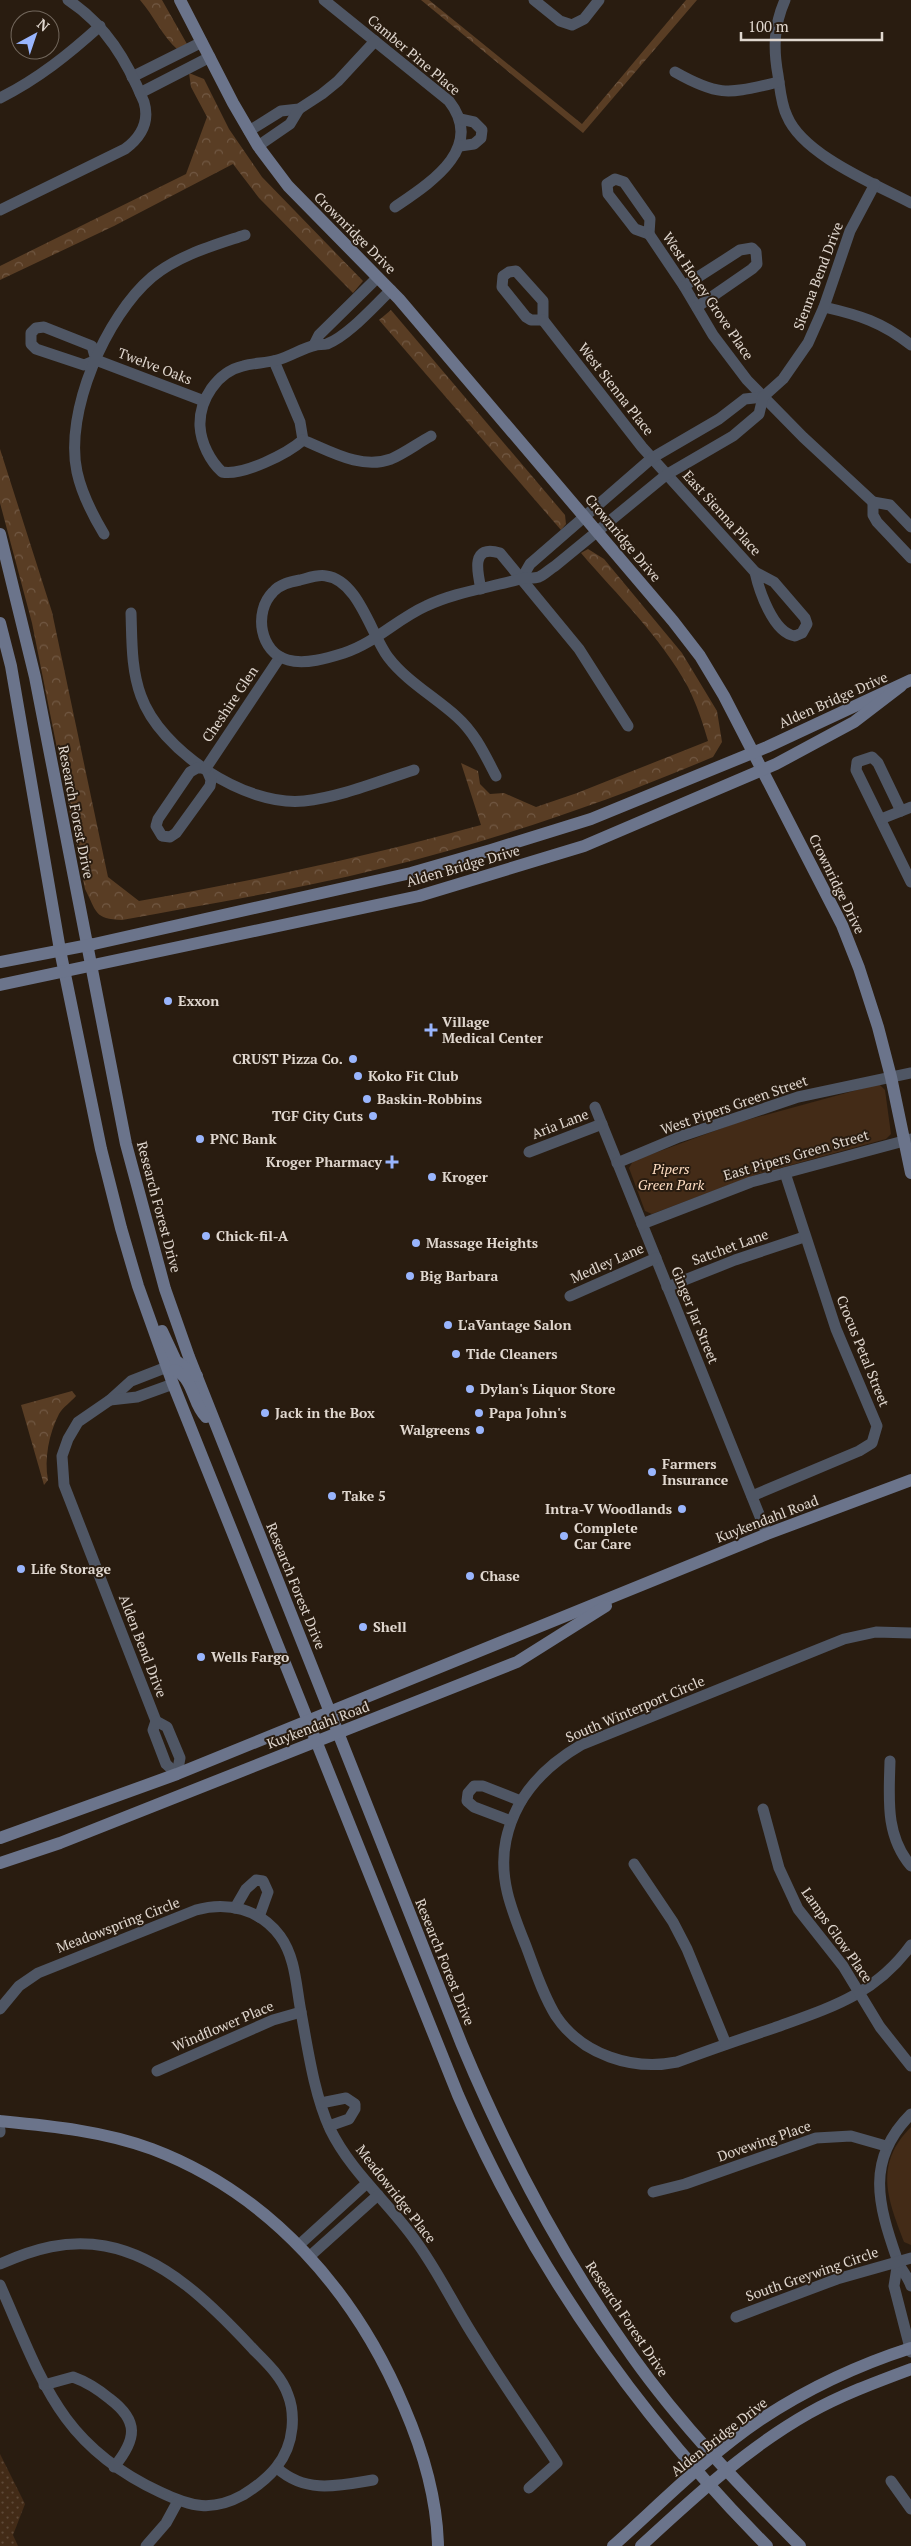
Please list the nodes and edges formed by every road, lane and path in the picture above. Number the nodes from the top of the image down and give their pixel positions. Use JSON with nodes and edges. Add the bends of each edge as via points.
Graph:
{"nodes":[{"id":1,"x":68,"y":0,"type":"edge"},
{"id":2,"x":180,"y":0,"type":"edge"},
{"id":3,"x":324,"y":0,"type":"edge"},
{"id":4,"x":534,"y":0,"type":"edge"},
{"id":5,"x":599,"y":0,"type":"edge"},
{"id":6,"x":785,"y":0,"type":"edge"},
{"id":7,"x":100,"y":26,"type":"junction"},
{"id":8,"x":375,"y":41,"type":"junction"},
{"id":9,"x":202,"y":42,"type":"junction"},
{"id":10,"x":210,"y":57,"type":"junction"},
{"id":11,"x":675,"y":72,"type":"dead end"},
{"id":12,"x":132,"y":77,"type":"junction"},
{"id":13,"x":779,"y":82,"type":"junction"},
{"id":14,"x":140,"y":93,"type":"junction"},
{"id":15,"x":0,"y":98,"type":"edge"},
{"id":16,"x":299,"y":108,"type":"junction"},
{"id":17,"x":460,"y":119,"type":"junction"},
{"id":18,"x":249,"y":131,"type":"junction"},
{"id":19,"x":258,"y":146,"type":"junction"},
{"id":20,"x":460,"y":146,"type":"junction"},
{"id":21,"x":875,"y":184,"type":"junction"},
{"id":22,"x":911,"y":203,"type":"edge"},
{"id":23,"x":394,"y":207,"type":"dead end"},
{"id":24,"x":0,"y":210,"type":"edge"},
{"id":25,"x":648,"y":234,"type":"junction"},
{"id":26,"x":245,"y":235,"type":"dead end"},
{"id":27,"x":378,"y":277,"type":"junction"},
{"id":28,"x":684,"y":286,"type":"junction"},
{"id":29,"x":391,"y":290,"type":"junction"},
{"id":30,"x":697,"y":307,"type":"junction"},
{"id":31,"x":824,"y":307,"type":"junction"},
{"id":32,"x":543,"y":320,"type":"junction"},
{"id":33,"x":314,"y":345,"type":"junction"},
{"id":34,"x":911,"y":345,"type":"edge"},
{"id":35,"x":96,"y":360,"type":"junction"},
{"id":36,"x":274,"y":361,"type":"junction"},
{"id":37,"x":763,"y":397,"type":"junction"},
{"id":38,"x":204,"y":401,"type":"junction"},
{"id":39,"x":431,"y":436,"type":"dead end"},
{"id":40,"x":303,"y":440,"type":"junction"},
{"id":41,"x":652,"y":458,"type":"junction"},
{"id":42,"x":666,"y":475,"type":"junction"},
{"id":43,"x":873,"y":502,"type":"junction"},
{"id":44,"x":585,"y":516,"type":"junction"},
{"id":45,"x":911,"y":527,"type":"edge"},
{"id":46,"x":598,"y":532,"type":"junction"},
{"id":47,"x":0,"y":534,"type":"edge"},
{"id":48,"x":104,"y":534,"type":"dead end"},
{"id":49,"x":911,"y":558,"type":"edge"},
{"id":50,"x":755,"y":572,"type":"junction"},
{"id":51,"x":522,"y":578,"type":"junction"},
{"id":52,"x":481,"y":589,"type":"junction"},
{"id":53,"x":131,"y":613,"type":"dead end"},
{"id":54,"x":0,"y":623,"type":"edge"},
{"id":55,"x":376,"y":638,"type":"junction"},
{"id":56,"x":280,"y":657,"type":"junction"},
{"id":57,"x":906,"y":683,"type":"edge"},
{"id":58,"x":628,"y":726,"type":"dead end"},
{"id":59,"x":754,"y":752,"type":"junction"},
{"id":60,"x":206,"y":768,"type":"junction"},
{"id":61,"x":414,"y":770,"type":"dead end"},
{"id":62,"x":763,"y":770,"type":"junction"},
{"id":63,"x":496,"y":776,"type":"dead end"},
{"id":64,"x":906,"y":809,"type":"edge"},
{"id":65,"x":881,"y":818,"type":"junction"},
{"id":66,"x":910,"y":877,"type":"edge"},
{"id":67,"x":87,"y":945,"type":"junction"},
{"id":68,"x":60,"y":950,"type":"junction"},
{"id":69,"x":0,"y":962,"type":"edge"},
{"id":70,"x":91,"y":966,"type":"junction"},
{"id":71,"x":65,"y":971,"type":"junction"},
{"id":72,"x":0,"y":985,"type":"edge"},
{"id":73,"x":911,"y":1073,"type":"edge"},
{"id":74,"x":892,"y":1077,"type":"junction"},
{"id":75,"x":595,"y":1107,"type":"dead end"},
{"id":76,"x":602,"y":1124,"type":"junction"},
{"id":77,"x":908,"y":1140,"type":"edge"},
{"id":78,"x":529,"y":1152,"type":"dead end"},
{"id":79,"x":617,"y":1162,"type":"junction"},
{"id":80,"x":785,"y":1173,"type":"junction"},
{"id":81,"x":911,"y":1173,"type":"edge"},
{"id":82,"x":642,"y":1224,"type":"junction"},
{"id":83,"x":804,"y":1238,"type":"junction"},
{"id":84,"x":656,"y":1258,"type":"junction"},
{"id":85,"x":667,"y":1287,"type":"junction"},
{"id":86,"x":570,"y":1296,"type":"dead end"},
{"id":87,"x":147,"y":1312,"type":"junction"},
{"id":88,"x":167,"y":1367,"type":"junction"},
{"id":89,"x":197,"y":1376,"type":"junction"},
{"id":90,"x":173,"y":1384,"type":"junction"},
{"id":91,"x":110,"y":1400,"type":"junction"},
{"id":92,"x":217,"y":1427,"type":"junction"},
{"id":93,"x":911,"y":1480,"type":"edge"},
{"id":94,"x":752,"y":1496,"type":"junction"},
{"id":95,"x":767,"y":1534,"type":"junction"},
{"id":96,"x":634,"y":1588,"type":"junction"},
{"id":97,"x":911,"y":1633,"type":"edge"},
{"id":98,"x":329,"y":1711,"type":"junction"},
{"id":99,"x":307,"y":1720,"type":"junction"},
{"id":100,"x":338,"y":1733,"type":"junction"},
{"id":101,"x":317,"y":1742,"type":"junction"},
{"id":102,"x":890,"y":1761,"type":"dead end"},
{"id":103,"x":177,"y":1774,"type":"junction"},
{"id":104,"x":521,"y":1801,"type":"junction"},
{"id":105,"x":763,"y":1810,"type":"dead end"},
{"id":106,"x":511,"y":1821,"type":"junction"},
{"id":107,"x":0,"y":1838,"type":"edge"},
{"id":108,"x":0,"y":1863,"type":"edge"},
{"id":109,"x":634,"y":1864,"type":"dead end"},
{"id":110,"x":911,"y":1866,"type":"edge"},
{"id":111,"x":235,"y":1908,"type":"junction"},
{"id":112,"x":260,"y":1917,"type":"junction"},
{"id":113,"x":911,"y":1945,"type":"edge"},
{"id":114,"x":860,"y":1993,"type":"junction"},
{"id":115,"x":1,"y":2006,"type":"edge"},
{"id":116,"x":301,"y":2012,"type":"junction"},
{"id":117,"x":726,"y":2044,"type":"junction"},
{"id":118,"x":911,"y":2066,"type":"edge"},
{"id":119,"x":158,"y":2071,"type":"dead end"},
{"id":120,"x":321,"y":2103,"type":"junction"},
{"id":121,"x":911,"y":2114,"type":"edge"},
{"id":122,"x":0,"y":2121,"type":"edge"},
{"id":123,"x":329,"y":2126,"type":"junction"},
{"id":124,"x":886,"y":2146,"type":"junction"},
{"id":125,"x":367,"y":2182,"type":"junction"},
{"id":126,"x":653,"y":2192,"type":"dead end"},
{"id":127,"x":378,"y":2195,"type":"junction"},
{"id":128,"x":299,"y":2245,"type":"junction"},
{"id":129,"x":310,"y":2256,"type":"junction"},
{"id":130,"x":911,"y":2258,"type":"edge"},
{"id":131,"x":898,"y":2261,"type":"junction"},
{"id":132,"x":0,"y":2264,"type":"edge"},
{"id":133,"x":0,"y":2285,"type":"edge"},
{"id":134,"x":911,"y":2286,"type":"edge"},
{"id":135,"x":736,"y":2317,"type":"dead end"},
{"id":136,"x":911,"y":2349,"type":"edge"},
{"id":137,"x":911,"y":2369,"type":"edge"},
{"id":138,"x":44,"y":2385,"type":"junction"},
{"id":139,"x":714,"y":2457,"type":"junction"},
{"id":140,"x":114,"y":2467,"type":"junction"},
{"id":141,"x":277,"y":2468,"type":"junction"},
{"id":142,"x":697,"y":2471,"type":"junction"},
{"id":143,"x":727,"y":2472,"type":"junction"},
{"id":144,"x":373,"y":2480,"type":"dead end"},
{"id":145,"x":891,"y":2481,"type":"dead end"},
{"id":146,"x":709,"y":2485,"type":"junction"},
{"id":147,"x":529,"y":2488,"type":"dead end"},
{"id":148,"x":178,"y":2501,"type":"junction"},
{"id":149,"x":911,"y":2509,"type":"edge"},
{"id":150,"x":146,"y":2546,"type":"edge"},
{"id":151,"x":438,"y":2546,"type":"edge"},
{"id":152,"x":612,"y":2546,"type":"edge"},
{"id":153,"x":641,"y":2546,"type":"edge"},
{"id":154,"x":767,"y":2546,"type":"edge"},
{"id":155,"x":800,"y":2546,"type":"edge"}],
"edges":[{"from":1,"to":7,"type":"street"},
{"from":2,"to":9,"type":"main road","name":"Crownridge Drive"},
{"from":3,"to":8,"type":"street","name":"Camber Pine Place"},
{"from":4,"to":5,"type":"street","via":[[560,21],[572,25],[584,18]]},
{"from":6,"to":13,"type":"street","via":[[776,23],[775,36]]},
{"from":7,"to":12,"type":"street","via":[[115,45]]},
{"from":7,"to":15,"type":"street","via":[[55,66],[24,87]]},
{"from":8,"to":16,"type":"street","via":[[338,81]]},
{"from":8,"to":17,"type":"street","name":"Camber Pine Place","via":[[449,101]]},
{"from":9,"to":10,"type":"main road","name":"Crownridge Drive"},
{"from":9,"to":12,"type":"street"},
{"from":10,"to":14,"type":"street"},
{"from":10,"to":18,"type":"main road","name":"Crownridge Drive"},
{"from":11,"to":13,"type":"street","via":[[700,86],[729,92]]},
{"from":12,"to":14,"type":"street"},
{"from":13,"to":21,"type":"street","via":[[787,116],[802,139],[826,157]]},
{"from":14,"to":24,"type":"street","via":[[147,110],[146,118],[140,136],[133,143]]},
{"from":16,"to":18,"type":"street","via":[[281,112]]},
{"from":16,"to":19,"type":"street","via":[[290,124]]},
{"from":17,"to":20,"type":"street"},
{"from":17,"to":20,"type":"street","via":[[474,122],[482,130],[482,138],[474,144]]},
{"from":18,"to":19,"type":"main road","name":"Crownridge Drive"},
{"from":19,"to":27,"type":"main road","name":"Crownridge Drive","via":[[304,204]]},
{"from":20,"to":23,"type":"street","via":[[437,174]]},
{"from":21,"to":22,"type":"street"},
{"from":21,"to":31,"type":"street","name":"Sienna Bend Drive","via":[[850,231]]},
{"from":25,"to":25,"type":"street","name":"West Honey Grove Place","via":[[635,229],[608,194],[606,188],[610,182],[615,179],[624,182],[650,219]]},
{"from":25,"to":28,"type":"street","name":"West Honey Grove Place"},
{"from":26,"to":35,"type":"street","via":[[193,253],[152,278],[118,315]]},
{"from":27,"to":29,"type":"main road","name":"Crownridge Drive"},
{"from":27,"to":33,"type":"street","via":[[319,335]]},
{"from":28,"to":30,"type":"street","name":"West Honey Grove Place"},
{"from":28,"to":30,"type":"street","via":[[740,250],[752,248],[756,252],[757,264],[752,269]]},
{"from":29,"to":33,"type":"street","via":[[328,344]]},
{"from":29,"to":44,"type":"main road","name":"Crownridge Drive"},
{"from":30,"to":37,"type":"street","name":"West Honey Grove Place","via":[[728,356]]},
{"from":31,"to":34,"type":"street","via":[[862,316],[892,330]]},
{"from":31,"to":37,"type":"street","name":"Sienna Bend Drive","via":[[808,343],[792,368]]},
{"from":32,"to":32,"type":"street","name":"West Sienna Place","via":[[526,317],[504,290],[501,280],[506,273],[519,273],[543,301]]},
{"from":32,"to":41,"type":"street","name":"West Sienna Place"},
{"from":33,"to":36,"type":"street"},
{"from":35,"to":35,"type":"street","via":[[84,365],[36,349],[30,340],[31,333],[44,326],[92,346]]},
{"from":35,"to":38,"type":"street","name":"Twelve Oaks"},
{"from":35,"to":48,"type":"street","via":[[78,409],[74,451],[83,494]]},
{"from":36,"to":38,"type":"street","via":[[233,369],[216,382]]},
{"from":36,"to":40,"type":"street","via":[[300,422]]},
{"from":37,"to":41,"type":"street","via":[[745,399],[719,419]]},
{"from":37,"to":42,"type":"street","name":"Sienna Bend Drive","via":[[759,414],[751,423]]},
{"from":37,"to":43,"type":"street","name":"West Honey Grove Place"},
{"from":38,"to":40,"type":"street","via":[[200,432],[209,457],[222,472],[240,472],[292,450]]},
{"from":39,"to":40,"type":"street","via":[[391,459],[366,462],[352,460]]},
{"from":41,"to":42,"type":"street","name":"West Sienna Place"},
{"from":41,"to":44,"type":"street"},
{"from":42,"to":46,"type":"street","name":"Sienna Bend Drive"},
{"from":42,"to":50,"type":"street","name":"East Sienna Place"},
{"from":43,"to":45,"type":"street","via":[[890,505]]},
{"from":43,"to":49,"type":"street","via":[[873,515],[877,522]]},
{"from":44,"to":46,"type":"main road","name":"Crownridge Drive"},
{"from":44,"to":51,"type":"street","via":[[530,564]]},
{"from":46,"to":51,"type":"street","name":"Sienna Bend Drive","via":[[538,577]]},
{"from":46,"to":59,"type":"main road","name":"Crownridge Drive","via":[[700,656]]},
{"from":47,"to":67,"type":"main road","name":"Research Forest Drive","via":[[33,668]]},
{"from":50,"to":50,"type":"street","name":"East Sienna Place","via":[[759,592],[770,612],[789,634],[802,633],[807,624],[800,611],[774,582]]},
{"from":51,"to":52,"type":"street","name":"Sienna Bend Drive"},
{"from":51,"to":52,"type":"street","via":[[500,553],[484,552],[478,558],[477,568]]},
{"from":51,"to":58,"type":"street","via":[[579,649]]},
{"from":52,"to":55,"type":"street","name":"Sienna Bend Drive","via":[[423,607]]},
{"from":53,"to":60,"type":"street","via":[[136,680],[148,713],[173,743]]},
{"from":54,"to":68,"type":"main road","via":[[11,666]]},
{"from":55,"to":56,"type":"street","via":[[342,653],[301,662]]},
{"from":55,"to":56,"type":"street","via":[[347,586],[325,575],[306,578],[283,584],[266,603],[262,628],[266,641]]},
{"from":55,"to":63,"type":"street","via":[[403,672],[458,718]]},
{"from":56,"to":60,"type":"street","name":"Cheshire Glen"},
{"from":57,"to":59,"type":"main road","name":"Alden Bridge Drive"},
{"from":57,"to":62,"type":"main road","name":"Alden Bridge Drive","via":[[854,722]]},
{"from":59,"to":62,"type":"main road","name":"Crownridge Drive"},
{"from":59,"to":67,"type":"main road","name":"Alden Bridge Drive","via":[[591,819],[482,853],[415,872]]},
{"from":60,"to":60,"type":"street","via":[[190,772],[158,819],[156,826],[162,836],[176,834],[210,786]]},
{"from":60,"to":61,"type":"street","via":[[226,782],[263,797],[302,801]]},
{"from":62,"to":70,"type":"main road","name":"Alden Bridge Drive","via":[[584,846],[437,891]]},
{"from":62,"to":74,"type":"main road","name":"Crownridge Drive","via":[[842,924],[868,994]]},
{"from":64,"to":65,"type":"street"},
{"from":64,"to":65,"type":"street","via":[[878,763],[872,757],[864,759],[857,762],[856,770]]},
{"from":65,"to":66,"type":"street"},
{"from":67,"to":68,"type":"main road","name":"Alden Bridge Drive"},
{"from":67,"to":70,"type":"main road","name":"Research Forest Drive"},
{"from":68,"to":69,"type":"main road","name":"Alden Bridge Drive"},
{"from":68,"to":71,"type":"main road"},
{"from":70,"to":71,"type":"main road","name":"Alden Bridge Drive"},
{"from":70,"to":89,"type":"main road","name":"Research Forest Drive","via":[[126,1144],[166,1289]]},
{"from":71,"to":72,"type":"main road","name":"Alden Bridge Drive"},
{"from":71,"to":87,"type":"main road","via":[[101,1149],[120,1228]]},
{"from":73,"to":74,"type":"street","name":"West Pipers Green Street"},
{"from":74,"to":77,"type":"main road","name":"Crownridge Drive"},
{"from":74,"to":79,"type":"street","name":"West Pipers Green Street","via":[[798,1096]]},
{"from":75,"to":76,"type":"street","name":"Ginger Jar Street"},
{"from":76,"to":78,"type":"street","name":"Aria Lane"},
{"from":76,"to":79,"type":"street","name":"Ginger Jar Street"},
{"from":77,"to":80,"type":"street","name":"East Pipers Green Street"},
{"from":77,"to":81,"type":"main road","name":"Crownridge Drive"},
{"from":79,"to":82,"type":"street","name":"Ginger Jar Street"},
{"from":80,"to":82,"type":"street","name":"East Pipers Green Street","via":[[751,1182]]},
{"from":80,"to":83,"type":"street","name":"Crocus Petal Street"},
{"from":82,"to":84,"type":"street","name":"Ginger Jar Street"},
{"from":83,"to":85,"type":"street","name":"Satchet Lane","via":[[735,1260]]},
{"from":83,"to":94,"type":"street","name":"Crocus Petal Street","via":[[836,1329],[877,1426],[872,1443],[859,1451]]},
{"from":84,"to":85,"type":"street","name":"Ginger Jar Street"},
{"from":84,"to":86,"type":"street","name":"Medley Lane"},
{"from":85,"to":94,"type":"street","name":"Ginger Jar Street"},
{"from":87,"to":88,"type":"main road"},
{"from":87,"to":89,"type":"main road","via":[[158,1324],[176,1361]]},
{"from":88,"to":90,"type":"main road"},
{"from":88,"to":91,"type":"street","name":"Alden Bend Drive","via":[[130,1381]]},
{"from":88,"to":92,"type":"main road","via":[[184,1376],[203,1414]]},
{"from":89,"to":92,"type":"main road","name":"Research Forest Drive"},
{"from":90,"to":91,"type":"street","name":"Alden Bend Drive","via":[[137,1397]]},
{"from":90,"to":99,"type":"main road"},
{"from":91,"to":103,"type":"street","name":"Alden Bend Drive","via":[[78,1422],[68,1439],[61,1467],[64,1485],[156,1721],[153,1730],[159,1747],[166,1764]]},
{"from":92,"to":98,"type":"main road","name":"Research Forest Drive"},
{"from":93,"to":95,"type":"main road","name":"Kuykendahl Road"},
{"from":94,"to":95,"type":"street","name":"Ginger Jar Street"},
{"from":95,"to":96,"type":"main road","name":"Kuykendahl Road"},
{"from":96,"to":98,"type":"main road","name":"Kuykendahl Road"},
{"from":96,"to":100,"type":"main road","name":"Kuykendahl Road","via":[[517,1662]]},
{"from":97,"to":104,"type":"street","name":"South Winterport Circle","via":[[876,1632],[844,1639],[581,1744],[549,1767]]},
{"from":98,"to":99,"type":"main road","name":"Kuykendahl Road"},
{"from":98,"to":100,"type":"main road","name":"Research Forest Drive"},
{"from":99,"to":101,"type":"main road"},
{"from":99,"to":103,"type":"main road","name":"Kuykendahl Road"},
{"from":100,"to":101,"type":"main road","name":"Kuykendahl Road"},
{"from":100,"to":139,"type":"main road","name":"Research Forest Drive","via":[[462,2045],[516,2166],[550,2229],[633,2357]]},
{"from":101,"to":108,"type":"main road","name":"Kuykendahl Road","via":[[60,1843]]},
{"from":101,"to":142,"type":"main road","via":[[458,2096],[497,2180],[571,2308],[614,2370]]},
{"from":102,"to":110,"type":"street","via":[[891,1828]]},
{"from":103,"to":107,"type":"main road","name":"Kuykendahl Road"},
{"from":104,"to":106,"type":"street","name":"South Winterport Circle"},
{"from":104,"to":106,"type":"street","via":[[483,1786],[474,1786],[468,1793],[467,1801],[474,1807]]},
{"from":105,"to":114,"type":"street","name":"Lamps Glow Place","via":[[779,1868],[792,1898]]},
{"from":106,"to":117,"type":"street","name":"South Winterport Circle","via":[[504,1854],[507,1895],[543,1991],[565,2027],[595,2050],[618,2060],[642,2065],[677,2062]]},
{"from":109,"to":117,"type":"street","via":[[687,1949]]},
{"from":111,"to":112,"type":"street","name":"Meadowspring Circle"},
{"from":111,"to":112,"type":"street","via":[[250,1884],[256,1880],[263,1881],[268,1892]]},
{"from":111,"to":115,"type":"street","name":"Meadowspring Circle","via":[[196,1910],[51,1967],[28,1979]]},
{"from":112,"to":116,"type":"street","name":"Meadowridge Place","via":[[287,1948]]},
{"from":113,"to":114,"type":"street","name":"South Winterport Circle","via":[[891,1970]]},
{"from":114,"to":117,"type":"street","name":"South Winterport Circle","via":[[831,2008]]},
{"from":114,"to":118,"type":"street","name":"Lamps Glow Place"},
{"from":116,"to":119,"type":"street","name":"Windflower Place","via":[[273,2020]]},
{"from":116,"to":120,"type":"street","name":"Meadowridge Place"},
{"from":120,"to":123,"type":"street","name":"Meadowridge Place"},
{"from":120,"to":123,"type":"street","via":[[346,2098],[355,2104],[349,2119]]},
{"from":121,"to":124,"type":"street","name":"South Greywing Circle"},
{"from":122,"to":128,"type":"main road","via":[[62,2128],[150,2148],[199,2170],[235,2193]]},
{"from":123,"to":125,"type":"street","name":"Meadowridge Place"},
{"from":124,"to":126,"type":"street","name":"Dovewing Place","via":[[851,2136],[821,2137]]},
{"from":124,"to":131,"type":"street","name":"South Greywing Circle","via":[[880,2168],[879,2192]]},
{"from":125,"to":127,"type":"street","name":"Meadowridge Place"},
{"from":125,"to":128,"type":"street"},
{"from":127,"to":129,"type":"street"},
{"from":127,"to":147,"type":"street","name":"Meadowridge Place","via":[[416,2240],[507,2390],[557,2463]]},
{"from":128,"to":129,"type":"main road"},
{"from":129,"to":151,"type":"main road","via":[[347,2300],[395,2385],[428,2476]]},
{"from":130,"to":131,"type":"street"},
{"from":131,"to":134,"type":"street","name":"South Greywing Circle"},
{"from":131,"to":135,"type":"street","name":"South Greywing Circle","via":[[837,2279]]},
{"from":131,"to":136,"type":"street","name":"South Greywing Circle","via":[[894,2286]]},
{"from":132,"to":141,"type":"street","via":[[48,2246],[104,2246],[157,2266],[186,2286],[230,2324],[272,2369],[288,2393],[292,2429]]},
{"from":133,"to":138,"type":"street"},
{"from":136,"to":139,"type":"main road","name":"Alden Bridge Drive","via":[[869,2362],[798,2397],[759,2420]]},
{"from":137,"to":143,"type":"main road","via":[[809,2413],[772,2436]]},
{"from":138,"to":140,"type":"street","via":[[72,2428]]},
{"from":138,"to":140,"type":"street","via":[[73,2377],[98,2389],[124,2410],[130,2419],[132,2436]]},
{"from":139,"to":142,"type":"main road","name":"Alden Bridge Drive"},
{"from":139,"to":143,"type":"main road","name":"Research Forest Drive"},
{"from":140,"to":148,"type":"street"},
{"from":141,"to":144,"type":"street","via":[[288,2478],[324,2488]]},
{"from":141,"to":148,"type":"street","via":[[268,2479],[222,2504],[211,2507]]},
{"from":142,"to":146,"type":"main road"},
{"from":142,"to":152,"type":"main road","name":"Alden Bridge Drive"},
{"from":143,"to":146,"type":"main road"},
{"from":143,"to":155,"type":"main road","name":"Research Forest Drive"},
{"from":145,"to":149,"type":"street"},
{"from":146,"to":153,"type":"main road"},
{"from":146,"to":154,"type":"main road"},
{"from":148,"to":150,"type":"street","via":[[166,2523]]}]}
